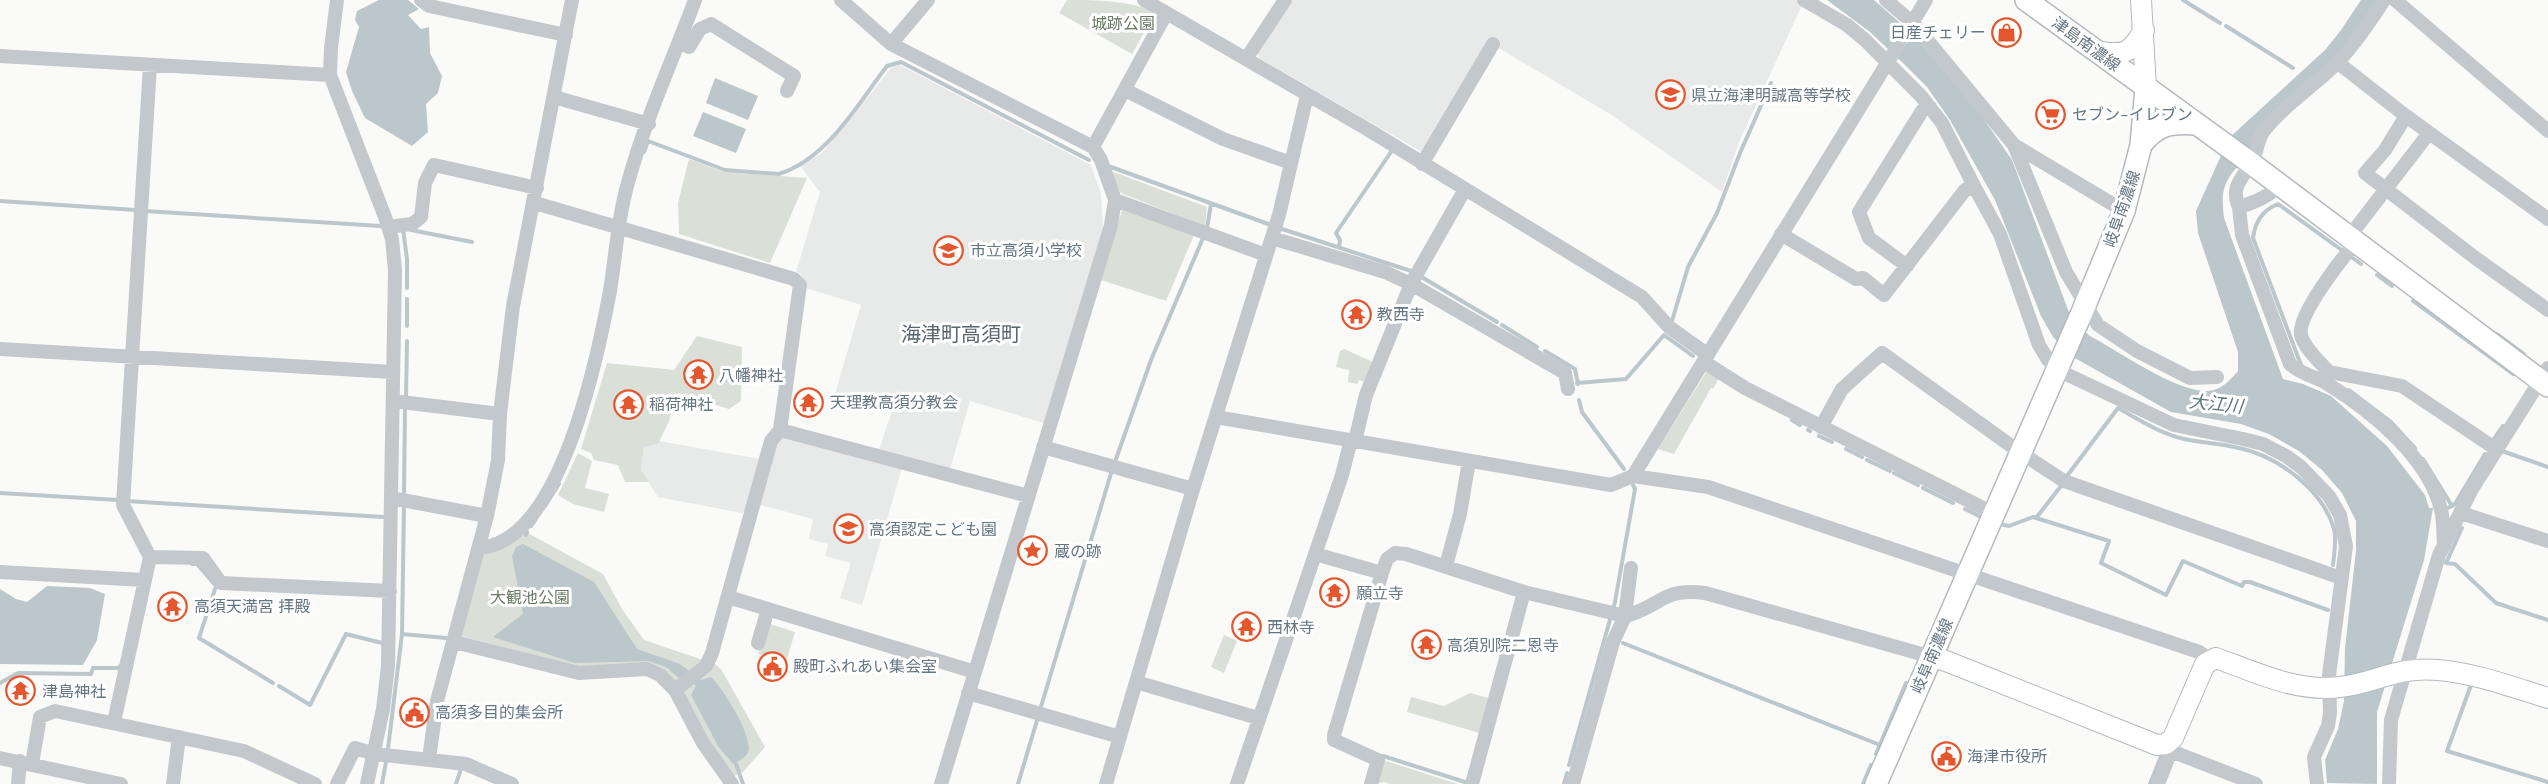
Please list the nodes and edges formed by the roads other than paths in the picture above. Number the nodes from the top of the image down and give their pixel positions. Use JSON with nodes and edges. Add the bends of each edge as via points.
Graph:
{"nodes":[{"id":1,"x":337,"y":0,"type":"edge"},
{"id":2,"x":421,"y":0,"type":"edge"},
{"id":3,"x":572,"y":0,"type":"edge"},
{"id":4,"x":695,"y":0,"type":"edge"},
{"id":5,"x":841,"y":0,"type":"edge"},
{"id":6,"x":928,"y":0,"type":"edge"},
{"id":7,"x":1144,"y":0,"type":"edge"},
{"id":8,"x":1285,"y":0,"type":"edge"},
{"id":9,"x":1804,"y":0,"type":"edge"},
{"id":10,"x":1886,"y":0,"type":"edge"},
{"id":11,"x":1926,"y":0,"type":"edge"},
{"id":12,"x":2026,"y":0,"type":"edge"},
{"id":13,"x":2141,"y":0,"type":"edge"},
{"id":14,"x":2384,"y":0,"type":"edge"},
{"id":15,"x":2395,"y":0,"type":"edge"},
{"id":16,"x":1166,"y":14,"type":"junction"},
{"id":17,"x":1911,"y":24,"type":"junction"},
{"id":18,"x":2144,"y":30,"type":"junction"},
{"id":19,"x":566,"y":35,"type":"junction"},
{"id":20,"x":679,"y":42,"type":"junction"},
{"id":21,"x":891,"y":44,"type":"junction"},
{"id":22,"x":1492,"y":44,"type":"dead end"},
{"id":23,"x":2097,"y":51,"type":"junction"},
{"id":24,"x":0,"y":56,"type":"edge"},
{"id":25,"x":1246,"y":59,"type":"junction"},
{"id":26,"x":1888,"y":60,"type":"junction"},
{"id":27,"x":2337,"y":62,"type":"junction"},
{"id":28,"x":150,"y":65,"type":"junction"},
{"id":29,"x":330,"y":75,"type":"junction"},
{"id":30,"x":2146,"y":88,"type":"junction"},
{"id":31,"x":1125,"y":90,"type":"junction"},
{"id":32,"x":787,"y":91,"type":"dead end"},
{"id":33,"x":1307,"y":95,"type":"junction"},
{"id":34,"x":554,"y":97,"type":"junction"},
{"id":35,"x":1930,"y":107,"type":"junction"},
{"id":36,"x":2406,"y":116,"type":"junction"},
{"id":37,"x":648,"y":124,"type":"junction"},
{"id":38,"x":2196,"y":124,"type":"junction"},
{"id":39,"x":2548,"y":131,"type":"edge"},
{"id":40,"x":2429,"y":133,"type":"junction"},
{"id":41,"x":2014,"y":145,"type":"junction"},
{"id":42,"x":2141,"y":145,"type":"junction"},
{"id":43,"x":1093,"y":147,"type":"junction"},
{"id":44,"x":2249,"y":162,"type":"junction"},
{"id":45,"x":1291,"y":163,"type":"junction"},
{"id":46,"x":1422,"y":164,"type":"junction"},
{"id":47,"x":2279,"y":185,"type":"junction"},
{"id":48,"x":1974,"y":186,"type":"junction"},
{"id":49,"x":537,"y":188,"type":"junction"},
{"id":50,"x":2386,"y":188,"type":"junction"},
{"id":51,"x":1464,"y":191,"type":"junction"},
{"id":52,"x":1115,"y":200,"type":"junction"},
{"id":53,"x":535,"y":203,"type":"junction"},
{"id":54,"x":2239,"y":207,"type":"junction"},
{"id":55,"x":2124,"y":211,"type":"junction"},
{"id":56,"x":2548,"y":219,"type":"edge"},
{"id":57,"x":618,"y":226,"type":"junction"},
{"id":58,"x":388,"y":227,"type":"junction"},
{"id":59,"x":1781,"y":234,"type":"junction"},
{"id":60,"x":1272,"y":238,"type":"junction"},
{"id":61,"x":2352,"y":240,"type":"junction"},
{"id":62,"x":1266,"y":255,"type":"junction"},
{"id":63,"x":1907,"y":266,"type":"junction"},
{"id":64,"x":1411,"y":285,"type":"junction"},
{"id":65,"x":2085,"y":308,"type":"junction"},
{"id":66,"x":2548,"y":310,"type":"edge"},
{"id":67,"x":0,"y":349,"type":"edge"},
{"id":68,"x":133,"y":357,"type":"junction"},
{"id":69,"x":1706,"y":358,"type":"junction"},
{"id":70,"x":2059,"y":365,"type":"junction"},
{"id":71,"x":393,"y":372,"type":"junction"},
{"id":72,"x":2217,"y":377,"type":"dead end"},
{"id":73,"x":2327,"y":377,"type":"junction"},
{"id":74,"x":2546,"y":378,"type":"edge"},
{"id":75,"x":1568,"y":389,"type":"dead end"},
{"id":76,"x":393,"y":401,"type":"junction"},
{"id":77,"x":500,"y":414,"type":"junction"},
{"id":78,"x":1216,"y":417,"type":"junction"},
{"id":79,"x":1821,"y":428,"type":"junction"},
{"id":80,"x":780,"y":430,"type":"junction"},
{"id":81,"x":1353,"y":441,"type":"junction"},
{"id":82,"x":1043,"y":447,"type":"junction"},
{"id":83,"x":2496,"y":449,"type":"junction"},
{"id":84,"x":2021,"y":453,"type":"junction"},
{"id":85,"x":1469,"y":461,"type":"junction"},
{"id":86,"x":1633,"y":476,"type":"junction"},
{"id":87,"x":1193,"y":489,"type":"junction"},
{"id":88,"x":1028,"y":496,"type":"junction"},
{"id":89,"x":392,"y":498,"type":"junction"},
{"id":90,"x":2461,"y":513,"type":"junction"},
{"id":91,"x":1995,"y":514,"type":"junction"},
{"id":92,"x":487,"y":516,"type":"junction"},
{"id":93,"x":2548,"y":541,"type":"edge"},
{"id":94,"x":2444,"y":546,"type":"junction"},
{"id":95,"x":478,"y":548,"type":"junction"},
{"id":96,"x":1315,"y":554,"type":"junction"},
{"id":97,"x":150,"y":557,"type":"junction"},
{"id":98,"x":1446,"y":566,"type":"junction"},
{"id":99,"x":1631,"y":568,"type":"dead end"},
{"id":100,"x":0,"y":572,"type":"edge"},
{"id":101,"x":1382,"y":573,"type":"junction"},
{"id":102,"x":1967,"y":575,"type":"junction"},
{"id":103,"x":2341,"y":578,"type":"junction"},
{"id":104,"x":144,"y":580,"type":"junction"},
{"id":105,"x":390,"y":591,"type":"junction"},
{"id":106,"x":1524,"y":592,"type":"junction"},
{"id":107,"x":728,"y":597,"type":"junction"},
{"id":108,"x":768,"y":609,"type":"junction"},
{"id":109,"x":1617,"y":615,"type":"junction"},
{"id":110,"x":454,"y":642,"type":"junction"},
{"id":111,"x":759,"y":643,"type":"dead end"},
{"id":112,"x":1932,"y":657,"type":"junction"},
{"id":113,"x":2210,"y":659,"type":"junction"},
{"id":114,"x":2401,"y":670,"type":"junction"},
{"id":115,"x":975,"y":672,"type":"junction"},
{"id":116,"x":1136,"y":682,"type":"junction"},
{"id":117,"x":2335,"y":688,"type":"junction"},
{"id":118,"x":675,"y":690,"type":"junction"},
{"id":119,"x":968,"y":693,"type":"junction"},
{"id":120,"x":2548,"y":698,"type":"edge"},
{"id":121,"x":1258,"y":718,"type":"junction"},
{"id":122,"x":114,"y":722,"type":"junction"},
{"id":123,"x":179,"y":737,"type":"junction"},
{"id":124,"x":1120,"y":737,"type":"junction"},
{"id":125,"x":2168,"y":748,"type":"junction"},
{"id":126,"x":375,"y":754,"type":"junction"},
{"id":127,"x":0,"y":758,"type":"edge"},
{"id":128,"x":429,"y":759,"type":"junction"},
{"id":129,"x":26,"y":763,"type":"junction"},
{"id":130,"x":18,"y":784,"type":"edge"},
{"id":131,"x":121,"y":784,"type":"edge"},
{"id":132,"x":173,"y":784,"type":"edge"},
{"id":133,"x":315,"y":784,"type":"edge"},
{"id":134,"x":337,"y":784,"type":"edge"},
{"id":135,"x":367,"y":784,"type":"edge"},
{"id":136,"x":512,"y":784,"type":"edge"},
{"id":137,"x":732,"y":784,"type":"edge"},
{"id":138,"x":941,"y":784,"type":"edge"},
{"id":139,"x":1106,"y":784,"type":"edge"},
{"id":140,"x":1237,"y":784,"type":"edge"},
{"id":141,"x":1371,"y":784,"type":"edge"},
{"id":142,"x":1472,"y":784,"type":"edge"},
{"id":143,"x":1573,"y":784,"type":"edge"},
{"id":144,"x":1876,"y":784,"type":"edge"},
{"id":145,"x":2158,"y":784,"type":"edge"},
{"id":146,"x":2256,"y":784,"type":"edge"},
{"id":147,"x":2317,"y":784,"type":"edge"},
{"id":148,"x":2388,"y":784,"type":"edge"}],
"edges":[{"from":1,"to":29,"type":"street"},
{"from":2,"to":19,"type":"street","via":[[429,6]]},
{"from":3,"to":19,"type":"street"},
{"from":4,"to":20,"type":"street"},
{"from":5,"to":21,"type":"street"},
{"from":6,"to":21,"type":"street"},
{"from":7,"to":16,"type":"street"},
{"from":8,"to":25,"type":"street"},
{"from":9,"to":26,"type":"street","via":[[1847,25]]},
{"from":10,"to":17,"type":"street"},
{"from":11,"to":17,"type":"street"},
{"from":12,"to":23,"type":"main road","name":"津島南濃線"},
{"from":13,"to":18,"type":"street"},
{"from":14,"to":27,"type":"street"},
{"from":15,"to":39,"type":"street"},
{"from":16,"to":25,"type":"street"},
{"from":16,"to":31,"type":"street"},
{"from":17,"to":26,"type":"street"},
{"from":17,"to":41,"type":"street"},
{"from":18,"to":23,"type":"street","via":[[2125,53]]},
{"from":18,"to":30,"type":"street"},
{"from":19,"to":34,"type":"street"},
{"from":20,"to":32,"type":"street","via":[[689,47],[700,28],[711,24],[794,76]]},
{"from":20,"to":37,"type":"street"},
{"from":21,"to":43,"type":"street"},
{"from":22,"to":46,"type":"street"},
{"from":23,"to":30,"type":"main road","name":"津島南濃線"},
{"from":24,"to":28,"type":"street"},
{"from":25,"to":33,"type":"street"},
{"from":26,"to":35,"type":"street"},
{"from":26,"to":59,"type":"street"},
{"from":27,"to":36,"type":"street"},
{"from":27,"to":44,"type":"street","via":[[2261,134]]},
{"from":28,"to":29,"type":"street"},
{"from":28,"to":68,"type":"street"},
{"from":29,"to":58,"type":"street"},
{"from":30,"to":38,"type":"main road"},
{"from":30,"to":42,"type":"main road","name":"岐阜南濃線"},
{"from":31,"to":43,"type":"street"},
{"from":31,"to":45,"type":"street","via":[[1223,139]]},
{"from":33,"to":45,"type":"street"},
{"from":33,"to":46,"type":"street"},
{"from":34,"to":37,"type":"street"},
{"from":34,"to":49,"type":"street"},
{"from":35,"to":48,"type":"street"},
{"from":35,"to":63,"type":"street","via":[[1922,111],[1859,212],[1869,238]]},
{"from":36,"to":40,"type":"street"},
{"from":36,"to":50,"type":"street","via":[[2365,173]]},
{"from":37,"to":57,"type":"street","via":[[629,177]]},
{"from":38,"to":42,"type":"main road","via":[[2167,124]]},
{"from":38,"to":44,"type":"main road"},
{"from":40,"to":50,"type":"street"},
{"from":40,"to":56,"type":"street"},
{"from":41,"to":55,"type":"street"},
{"from":41,"to":65,"type":"street","via":[[2066,272]]},
{"from":42,"to":55,"type":"main road","name":"岐阜南濃線"},
{"from":43,"to":52,"type":"street"},
{"from":44,"to":47,"type":"main road"},
{"from":44,"to":54,"type":"street","via":[[2236,184]]},
{"from":45,"to":60,"type":"street"},
{"from":46,"to":51,"type":"street"},
{"from":47,"to":54,"type":"street","via":[[2253,203]]},
{"from":47,"to":61,"type":"main road"},
{"from":48,"to":63,"type":"street","via":[[1965,190]]},
{"from":48,"to":70,"type":"street","via":[[2000,234],[2038,345],[2048,360]]},
{"from":49,"to":53,"type":"street"},
{"from":49,"to":58,"type":"street","via":[[434,165],[425,183],[421,217],[412,224]]},
{"from":50,"to":61,"type":"street"},
{"from":50,"to":66,"type":"street"},
{"from":51,"to":64,"type":"street"},
{"from":51,"to":69,"type":"street","via":[[1642,297],[1669,327]]},
{"from":52,"to":62,"type":"street"},
{"from":52,"to":82,"type":"street","via":[[1111,225]]},
{"from":53,"to":57,"type":"street"},
{"from":53,"to":77,"type":"street","via":[[513,306]]},
{"from":54,"to":73,"type":"street","via":[[2242,235],[2289,364],[2296,370]]},
{"from":55,"to":65,"type":"main road","name":"岐阜南濃線"},
{"from":57,"to":80,"type":"street","via":[[794,279],[800,285]]},
{"from":57,"to":95,"type":"street","via":[[592,376],[574,433],[551,486],[532,515],[505,539],[488,548]]},
{"from":58,"to":71,"type":"street","via":[[395,270]]},
{"from":59,"to":63,"type":"street","via":[[1856,279],[1863,278],[1884,295]]},
{"from":59,"to":69,"type":"street"},
{"from":60,"to":62,"type":"street"},
{"from":60,"to":64,"type":"street","via":[[1365,266]]},
{"from":61,"to":73,"type":"street","via":[[2315,297],[2302,327],[2301,335]]},
{"from":61,"to":74,"type":"main road"},
{"from":62,"to":78,"type":"street"},
{"from":64,"to":75,"type":"street","via":[[1565,373]]},
{"from":64,"to":81,"type":"street","via":[[1366,395]]},
{"from":65,"to":70,"type":"main road","name":"岐阜南濃線"},
{"from":65,"to":72,"type":"street","via":[[2098,325],[2137,351],[2190,378]]},
{"from":67,"to":68,"type":"street"},
{"from":68,"to":71,"type":"street"},
{"from":68,"to":97,"type":"street","via":[[123,505]]},
{"from":69,"to":79,"type":"street","via":[[1745,388]]},
{"from":69,"to":86,"type":"street"},
{"from":70,"to":84,"type":"main road","name":"岐阜南濃線"},
{"from":70,"to":103,"type":"street","via":[[2174,425],[2262,444],[2301,467],[2329,496],[2340,515],[2346,546]]},
{"from":71,"to":76,"type":"street"},
{"from":73,"to":83,"type":"street","via":[[2402,386]]},
{"from":73,"to":94,"type":"street","via":[[2419,463],[2433,486],[2441,511]]},
{"from":74,"to":83,"type":"street"},
{"from":76,"to":77,"type":"street"},
{"from":76,"to":89,"type":"street"},
{"from":77,"to":92,"type":"street","via":[[498,460]]},
{"from":78,"to":81,"type":"street"},
{"from":78,"to":87,"type":"street"},
{"from":79,"to":84,"type":"street","via":[[1842,389],[1882,353]]},
{"from":79,"to":91,"type":"street"},
{"from":80,"to":88,"type":"street"},
{"from":80,"to":107,"type":"street","via":[[771,441]]},
{"from":81,"to":85,"type":"street"},
{"from":81,"to":96,"type":"street"},
{"from":82,"to":87,"type":"street"},
{"from":82,"to":88,"type":"street"},
{"from":83,"to":90,"type":"street"},
{"from":84,"to":91,"type":"main road","name":"岐阜南濃線"},
{"from":84,"to":103,"type":"street","via":[[2064,481]]},
{"from":85,"to":86,"type":"street","via":[[1611,485]]},
{"from":85,"to":98,"type":"street"},
{"from":86,"to":102,"type":"street","via":[[1708,487]]},
{"from":87,"to":116,"type":"street"},
{"from":88,"to":115,"type":"street"},
{"from":89,"to":92,"type":"street"},
{"from":89,"to":105,"type":"street"},
{"from":90,"to":93,"type":"street"},
{"from":90,"to":94,"type":"street"},
{"from":91,"to":102,"type":"main road","name":"岐阜南濃線"},
{"from":92,"to":95,"type":"street"},
{"from":94,"to":114,"type":"street"},
{"from":95,"to":110,"type":"street"},
{"from":96,"to":101,"type":"street"},
{"from":96,"to":121,"type":"street"},
{"from":97,"to":104,"type":"street"},
{"from":97,"to":105,"type":"street","via":[[203,558],[221,583]]},
{"from":98,"to":101,"type":"street","via":[[1395,553],[1387,559]]},
{"from":98,"to":106,"type":"street"},
{"from":99,"to":109,"type":"street"},
{"from":100,"to":104,"type":"street"},
{"from":101,"to":141,"type":"street","via":[[1334,735],[1334,740],[1378,760]]},
{"from":102,"to":112,"type":"main road","name":"岐阜南濃線"},
{"from":102,"to":113,"type":"street","via":[[2199,652]]},
{"from":103,"to":117,"type":"street"},
{"from":104,"to":122,"type":"street"},
{"from":105,"to":126,"type":"street","via":[[388,666]]},
{"from":106,"to":109,"type":"street"},
{"from":106,"to":142,"type":"street"},
{"from":107,"to":108,"type":"street"},
{"from":107,"to":118,"type":"street","via":[[710,660]]},
{"from":108,"to":111,"type":"street"},
{"from":108,"to":115,"type":"street"},
{"from":109,"to":112,"type":"street","via":[[1639,613],[1669,594],[1696,592]]},
{"from":109,"to":143,"type":"street"},
{"from":110,"to":118,"type":"street","via":[[579,674],[647,669]]},
{"from":110,"to":128,"type":"street","via":[[438,701]]},
{"from":112,"to":125,"type":"street"},
{"from":112,"to":144,"type":"main road","name":"岐阜南濃線"},
{"from":113,"to":117,"type":"street","via":[[2285,682]]},
{"from":113,"to":125,"type":"street"},
{"from":114,"to":117,"type":"street"},
{"from":114,"to":120,"type":"street","via":[[2438,670],[2478,677]]},
{"from":114,"to":148,"type":"street","via":[[2391,720]]},
{"from":115,"to":119,"type":"street"},
{"from":116,"to":121,"type":"street"},
{"from":116,"to":124,"type":"street"},
{"from":117,"to":147,"type":"street","via":[[2328,726],[2314,758]]},
{"from":118,"to":137,"type":"street","via":[[706,748]]},
{"from":119,"to":124,"type":"street"},
{"from":119,"to":138,"type":"street"},
{"from":121,"to":140,"type":"street"},
{"from":122,"to":123,"type":"street"},
{"from":122,"to":129,"type":"street","via":[[55,711],[40,717]]},
{"from":123,"to":132,"type":"street"},
{"from":123,"to":133,"type":"street","via":[[244,751]]},
{"from":124,"to":139,"type":"street"},
{"from":125,"to":145,"type":"street"},
{"from":125,"to":146,"type":"street"},
{"from":126,"to":128,"type":"street"},
{"from":126,"to":134,"type":"street","via":[[355,748]]},
{"from":126,"to":135,"type":"street"},
{"from":127,"to":129,"type":"street"},
{"from":128,"to":136,"type":"street","via":[[466,764]]},
{"from":129,"to":130,"type":"street"},
{"from":129,"to":131,"type":"street"}]}
